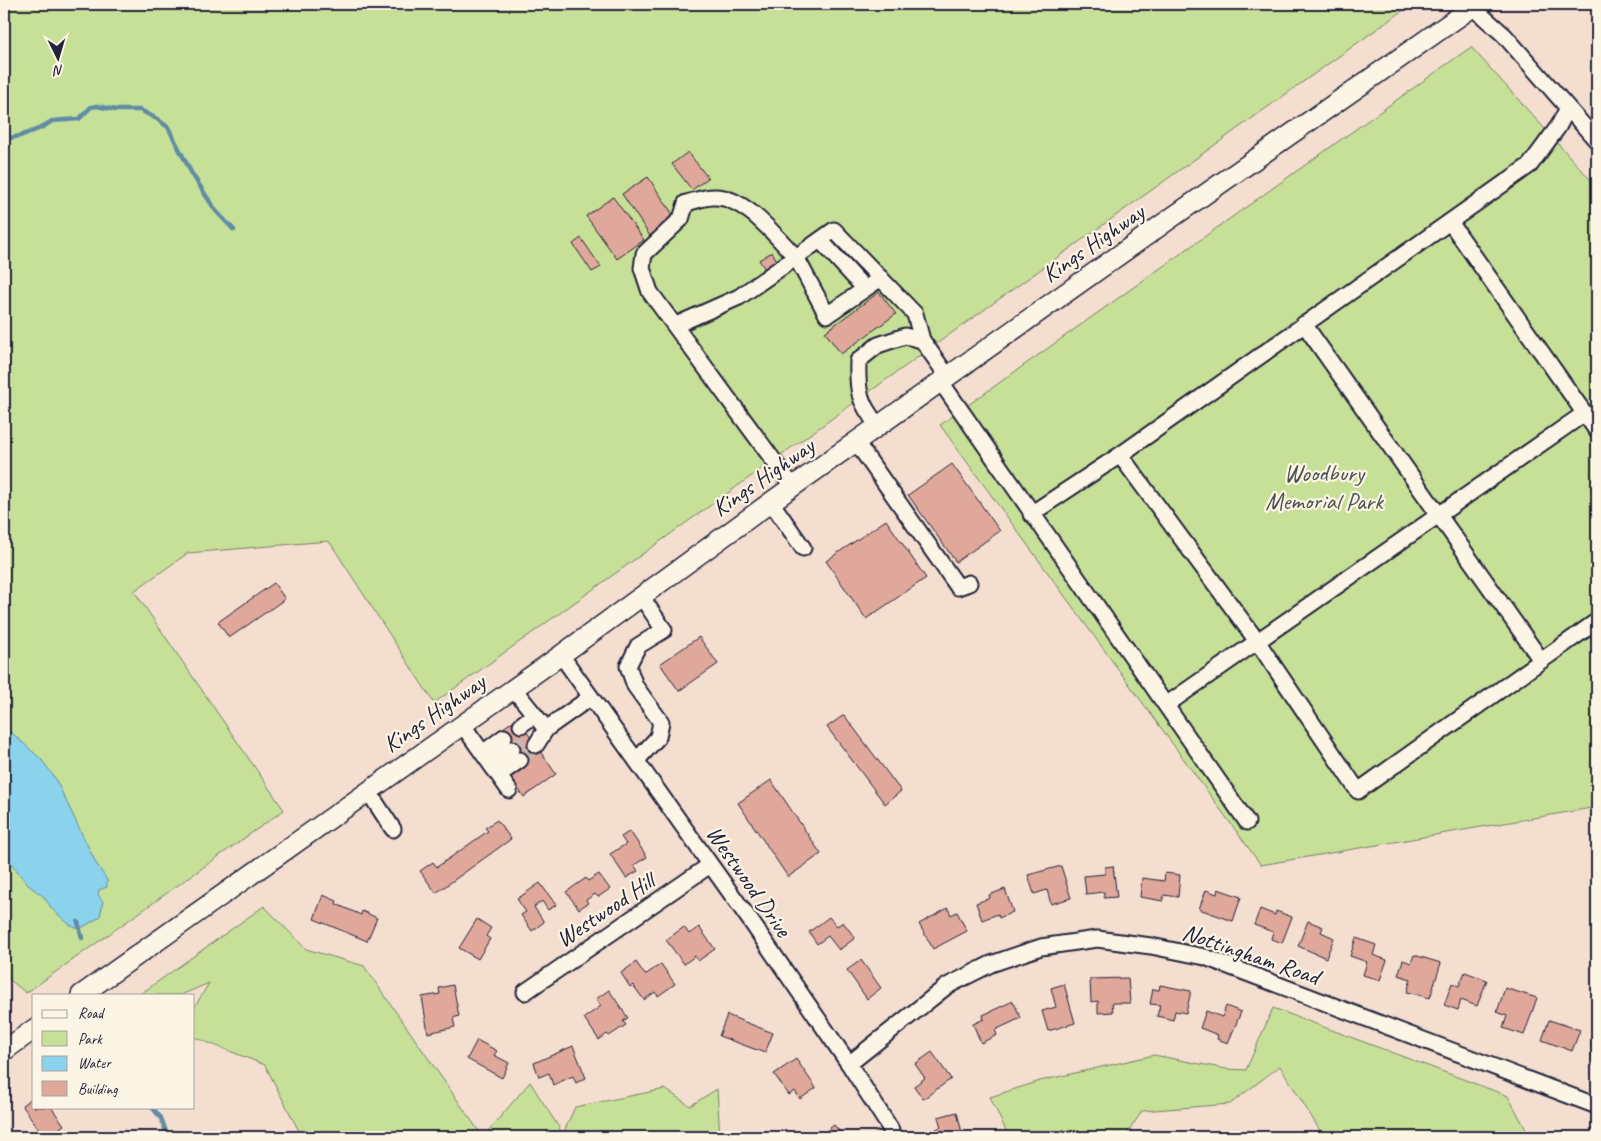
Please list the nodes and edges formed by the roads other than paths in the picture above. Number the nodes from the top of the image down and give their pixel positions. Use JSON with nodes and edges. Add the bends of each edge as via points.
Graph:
{"nodes":[{"id":1,"x":1473,"y":5,"type":"edge"},
{"id":2,"x":1568,"y":108,"type":"junction"},
{"id":3,"x":1597,"y":141,"type":"edge"},
{"id":4,"x":1450,"y":222,"type":"junction"},
{"id":5,"x":820,"y":240,"type":"junction"},
{"id":6,"x":796,"y":257,"type":"junction"},
{"id":7,"x":881,"y":278,"type":"junction"},
{"id":8,"x":865,"y":289,"type":"junction"},
{"id":9,"x":1304,"y":324,"type":"junction"},
{"id":10,"x":676,"y":326,"type":"junction"},
{"id":11,"x":922,"y":340,"type":"junction"},
{"id":12,"x":944,"y":380,"type":"junction"},
{"id":13,"x":1585,"y":413,"type":"junction"},
{"id":14,"x":878,"y":426,"type":"junction"},
{"id":15,"x":1597,"y":431,"type":"edge"},
{"id":16,"x":856,"y":442,"type":"junction"},
{"id":17,"x":1120,"y":454,"type":"junction"},
{"id":18,"x":793,"y":487,"type":"junction"},
{"id":19,"x":771,"y":502,"type":"junction"},
{"id":20,"x":1031,"y":514,"type":"junction"},
{"id":21,"x":1438,"y":514,"type":"junction"},
{"id":22,"x":803,"y":548,"type":"dead end"},
{"id":23,"x":969,"y":583,"type":"dead end"},
{"id":24,"x":641,"y":596,"type":"junction"},
{"id":25,"x":1597,"y":621,"type":"edge"},
{"id":26,"x":1257,"y":641,"type":"junction"},
{"id":27,"x":561,"y":655,"type":"junction"},
{"id":28,"x":1541,"y":660,"type":"junction"},
{"id":29,"x":513,"y":688,"type":"junction"},
{"id":30,"x":591,"y":697,"type":"junction"},
{"id":31,"x":1166,"y":706,"type":"junction"},
{"id":32,"x":540,"y":723,"type":"junction"},
{"id":33,"x":462,"y":724,"type":"junction"},
{"id":34,"x":637,"y":760,"type":"junction"},
{"id":35,"x":491,"y":764,"type":"junction"},
{"id":36,"x":509,"y":790,"type":"dead end"},
{"id":37,"x":368,"y":791,"type":"junction"},
{"id":38,"x":1247,"y":822,"type":"dead end"},
{"id":39,"x":393,"y":829,"type":"dead end"},
{"id":40,"x":710,"y":865,"type":"junction"},
{"id":41,"x":525,"y":992,"type":"dead end"},
{"id":42,"x":82,"y":994,"type":"edge"},
{"id":43,"x":32,"y":1030,"type":"edge"},
{"id":44,"x":4,"y":1051,"type":"edge"},
{"id":45,"x":849,"y":1064,"type":"junction"},
{"id":46,"x":1597,"y":1106,"type":"edge"},
{"id":47,"x":894,"y":1137,"type":"edge"}],
"edges":[{"from":1,"to":2,"type":"street"},
{"from":1,"to":12,"type":"main road","name":"Kings Highway"},
{"from":2,"to":3,"type":"street"},
{"from":2,"to":4,"type":"street","via":[[1530,165]]},
{"from":4,"to":9,"type":"street"},
{"from":4,"to":13,"type":"street"},
{"from":5,"to":6,"type":"street"},
{"from":5,"to":7,"type":"street","via":[[834,230]]},
{"from":5,"to":8,"type":"street"},
{"from":6,"to":8,"type":"street","via":[[828,315]]},
{"from":6,"to":10,"type":"street","via":[[739,297]]},
{"from":6,"to":10,"type":"street","via":[[748,210],[730,199],[713,196],[686,203],[681,219],[644,254],[642,268],[650,292]]},
{"from":7,"to":8,"type":"street"},
{"from":7,"to":11,"type":"street","via":[[915,314]]},
{"from":9,"to":17,"type":"street"},
{"from":9,"to":21,"type":"street"},
{"from":10,"to":18,"type":"street"},
{"from":11,"to":12,"type":"street"},
{"from":11,"to":14,"type":"street","via":[[905,336],[878,345],[858,362],[858,388],[867,412]]},
{"from":12,"to":14,"type":"main road","name":"Kings Highway"},
{"from":12,"to":20,"type":"street"},
{"from":13,"to":15,"type":"street"},
{"from":13,"to":21,"type":"street"},
{"from":14,"to":16,"type":"main road","name":"Kings Highway"},
{"from":16,"to":18,"type":"main road","name":"Kings Highway"},
{"from":16,"to":23,"type":"street","via":[[958,587]]},
{"from":17,"to":20,"type":"street"},
{"from":17,"to":26,"type":"street"},
{"from":18,"to":19,"type":"main road","name":"Kings Highway"},
{"from":19,"to":22,"type":"street"},
{"from":19,"to":24,"type":"main road","name":"Kings Highway"},
{"from":20,"to":31,"type":"street"},
{"from":21,"to":26,"type":"street"},
{"from":21,"to":28,"type":"street"},
{"from":24,"to":27,"type":"main road","name":"Kings Highway"},
{"from":24,"to":34,"type":"street","via":[[664,630],[638,646],[628,666],[635,686],[662,722],[658,737]]},
{"from":25,"to":28,"type":"street"},
{"from":26,"to":28,"type":"street","via":[[1358,791]]},
{"from":26,"to":31,"type":"street"},
{"from":27,"to":29,"type":"main road","name":"Kings Highway"},
{"from":27,"to":30,"type":"street","name":"Westwood Drive"},
{"from":29,"to":32,"type":"street"},
{"from":29,"to":33,"type":"main road","name":"Kings Highway"},
{"from":30,"to":32,"type":"street"},
{"from":30,"to":34,"type":"street","name":"Westwood Drive"},
{"from":31,"to":38,"type":"street"},
{"from":32,"to":32,"type":"street","via":[[529,736]]},
{"from":33,"to":35,"type":"street"},
{"from":33,"to":37,"type":"main road","name":"Kings Highway"},
{"from":34,"to":40,"type":"street","name":"Westwood Drive"},
{"from":35,"to":35,"type":"street","via":[[512,749]]},
{"from":35,"to":36,"type":"street"},
{"from":37,"to":39,"type":"street"},
{"from":37,"to":42,"type":"main road","name":"Kings Highway"},
{"from":40,"to":41,"type":"street","name":"Westwood Hill"},
{"from":40,"to":45,"type":"street","name":"Westwood Drive"},
{"from":43,"to":44,"type":"main road"},
{"from":45,"to":46,"type":"street","name":"Nottingham Road","via":[[947,986],[991,964],[1041,947],[1097,939],[1205,957]]},
{"from":45,"to":47,"type":"street","name":"Westwood Drive"}]}
